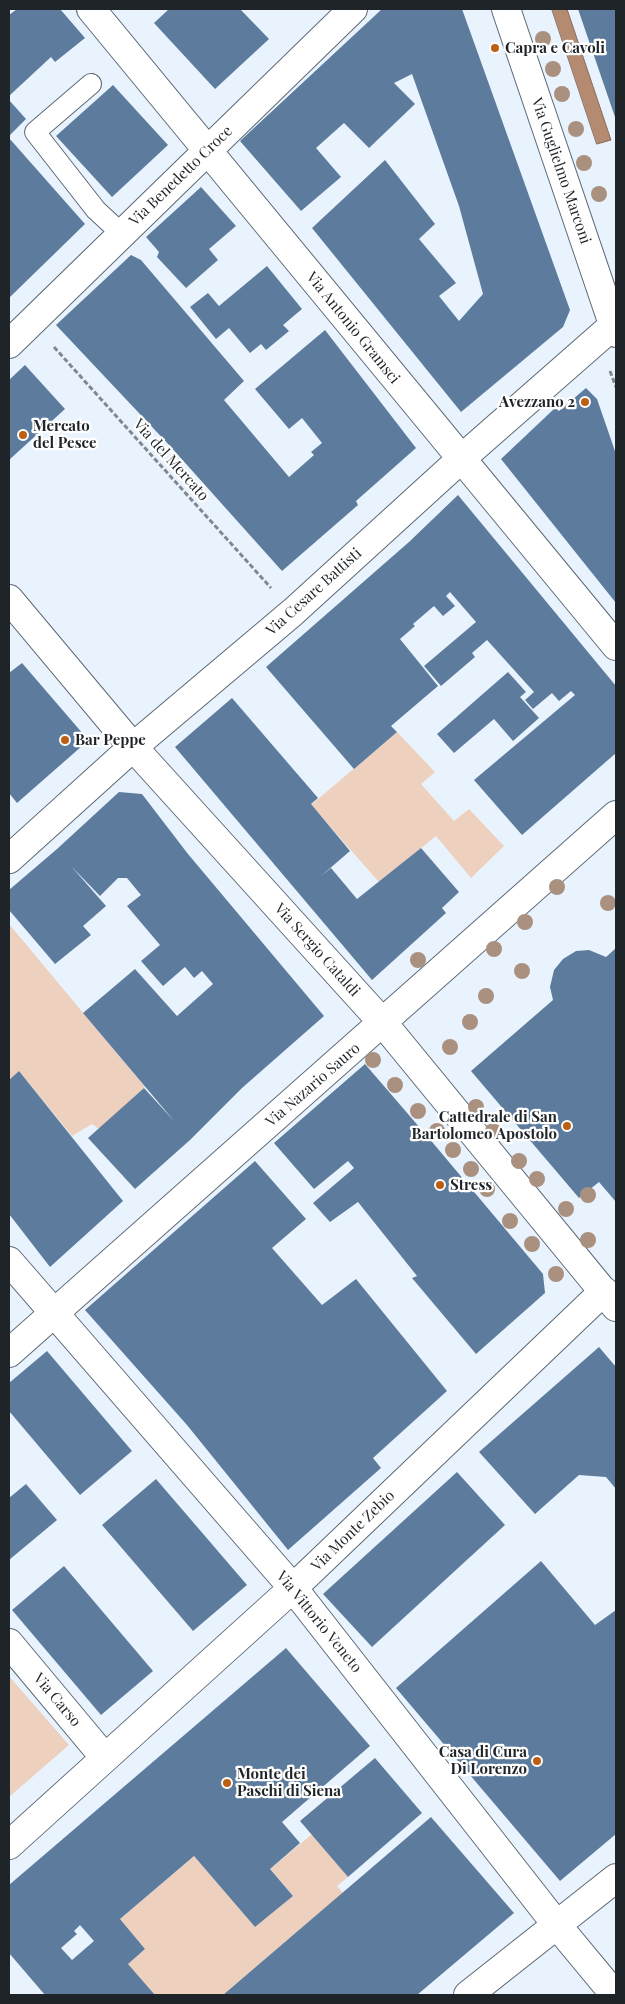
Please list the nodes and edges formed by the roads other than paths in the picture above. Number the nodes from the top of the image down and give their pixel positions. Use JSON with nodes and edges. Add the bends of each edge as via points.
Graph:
{"nodes":[{"id":1,"x":91,"y":9,"type":"edge"},
{"id":2,"x":353,"y":9,"type":"edge"},
{"id":3,"x":506,"y":9,"type":"edge"},
{"id":4,"x":91,"y":84,"type":"dead end"},
{"id":5,"x":207,"y":150,"type":"junction"},
{"id":6,"x":122,"y":234,"type":"junction"},
{"id":7,"x":615,"y":327,"type":"edge"},
{"id":8,"x":9,"y":344,"type":"edge"},
{"id":9,"x":461,"y":459,"type":"junction"},
{"id":10,"x":9,"y":600,"type":"edge"},
{"id":11,"x":616,"y":646,"type":"edge"},
{"id":12,"x":133,"y":747,"type":"junction"},
{"id":13,"x":616,"y":815,"type":"edge"},
{"id":14,"x":9,"y":859,"type":"edge"},
{"id":15,"x":383,"y":1023,"type":"junction"},
{"id":16,"x":9,"y":1261,"type":"edge"},
{"id":17,"x":610,"y":1299,"type":"edge"},
{"id":18,"x":54,"y":1312,"type":"junction"},
{"id":19,"x":9,"y":1353,"type":"edge"},
{"id":20,"x":293,"y":1588,"type":"junction"},
{"id":21,"x":9,"y":1643,"type":"edge"},
{"id":22,"x":105,"y":1758,"type":"junction"},
{"id":23,"x":9,"y":1845,"type":"edge"},
{"id":24,"x":616,"y":1878,"type":"edge"},
{"id":25,"x":556,"y":1924,"type":"junction"},
{"id":26,"x":468,"y":1995,"type":"edge"},
{"id":27,"x":614,"y":1995,"type":"edge"}],
"edges":[{"from":1,"to":5,"type":"street","name":"Via Antonio Gramsci"},
{"from":2,"to":5,"type":"street","name":"Via Benedetto Croce"},
{"from":3,"to":7,"type":"street","name":"Via Guglielmo Marconi"},
{"from":4,"to":6,"type":"lane","via":[[35,132],[96,210]]},
{"from":5,"to":6,"type":"street","name":"Via Benedetto Croce"},
{"from":5,"to":9,"type":"street","name":"Via Antonio Gramsci"},
{"from":6,"to":8,"type":"street","name":"Via Benedetto Croce"},
{"from":7,"to":9,"type":"street","name":"Via Cesare Battisti"},
{"from":9,"to":11,"type":"street","name":"Via Antonio Gramsci"},
{"from":9,"to":12,"type":"street","name":"Via Cesare Battisti","via":[[293,612]]},
{"from":10,"to":12,"type":"street","name":"Via Sergio Cataldi"},
{"from":12,"to":14,"type":"street","name":"Via Cesare Battisti"},
{"from":12,"to":15,"type":"street","name":"Via Sergio Cataldi"},
{"from":13,"to":15,"type":"street","name":"Via Nazario Sauro"},
{"from":15,"to":17,"type":"street","name":"Via Sergio Cataldi"},
{"from":15,"to":18,"type":"street","name":"Via Nazario Sauro"},
{"from":16,"to":18,"type":"street","name":"Via Vittorio Veneto"},
{"from":17,"to":20,"type":"street","name":"Via Monte Zebio"},
{"from":18,"to":19,"type":"street","name":"Via Nazario Sauro"},
{"from":18,"to":20,"type":"street","name":"Via Vittorio Veneto"},
{"from":20,"to":22,"type":"street","name":"Via Monte Zebio"},
{"from":20,"to":25,"type":"street","name":"Via Vittorio Veneto"},
{"from":21,"to":22,"type":"street","name":"Via Carso"},
{"from":22,"to":23,"type":"street","name":"Via Monte Zebio"},
{"from":24,"to":25,"type":"street"},
{"from":25,"to":26,"type":"street"},
{"from":25,"to":27,"type":"street","name":"Via Vittorio Veneto"}]}
